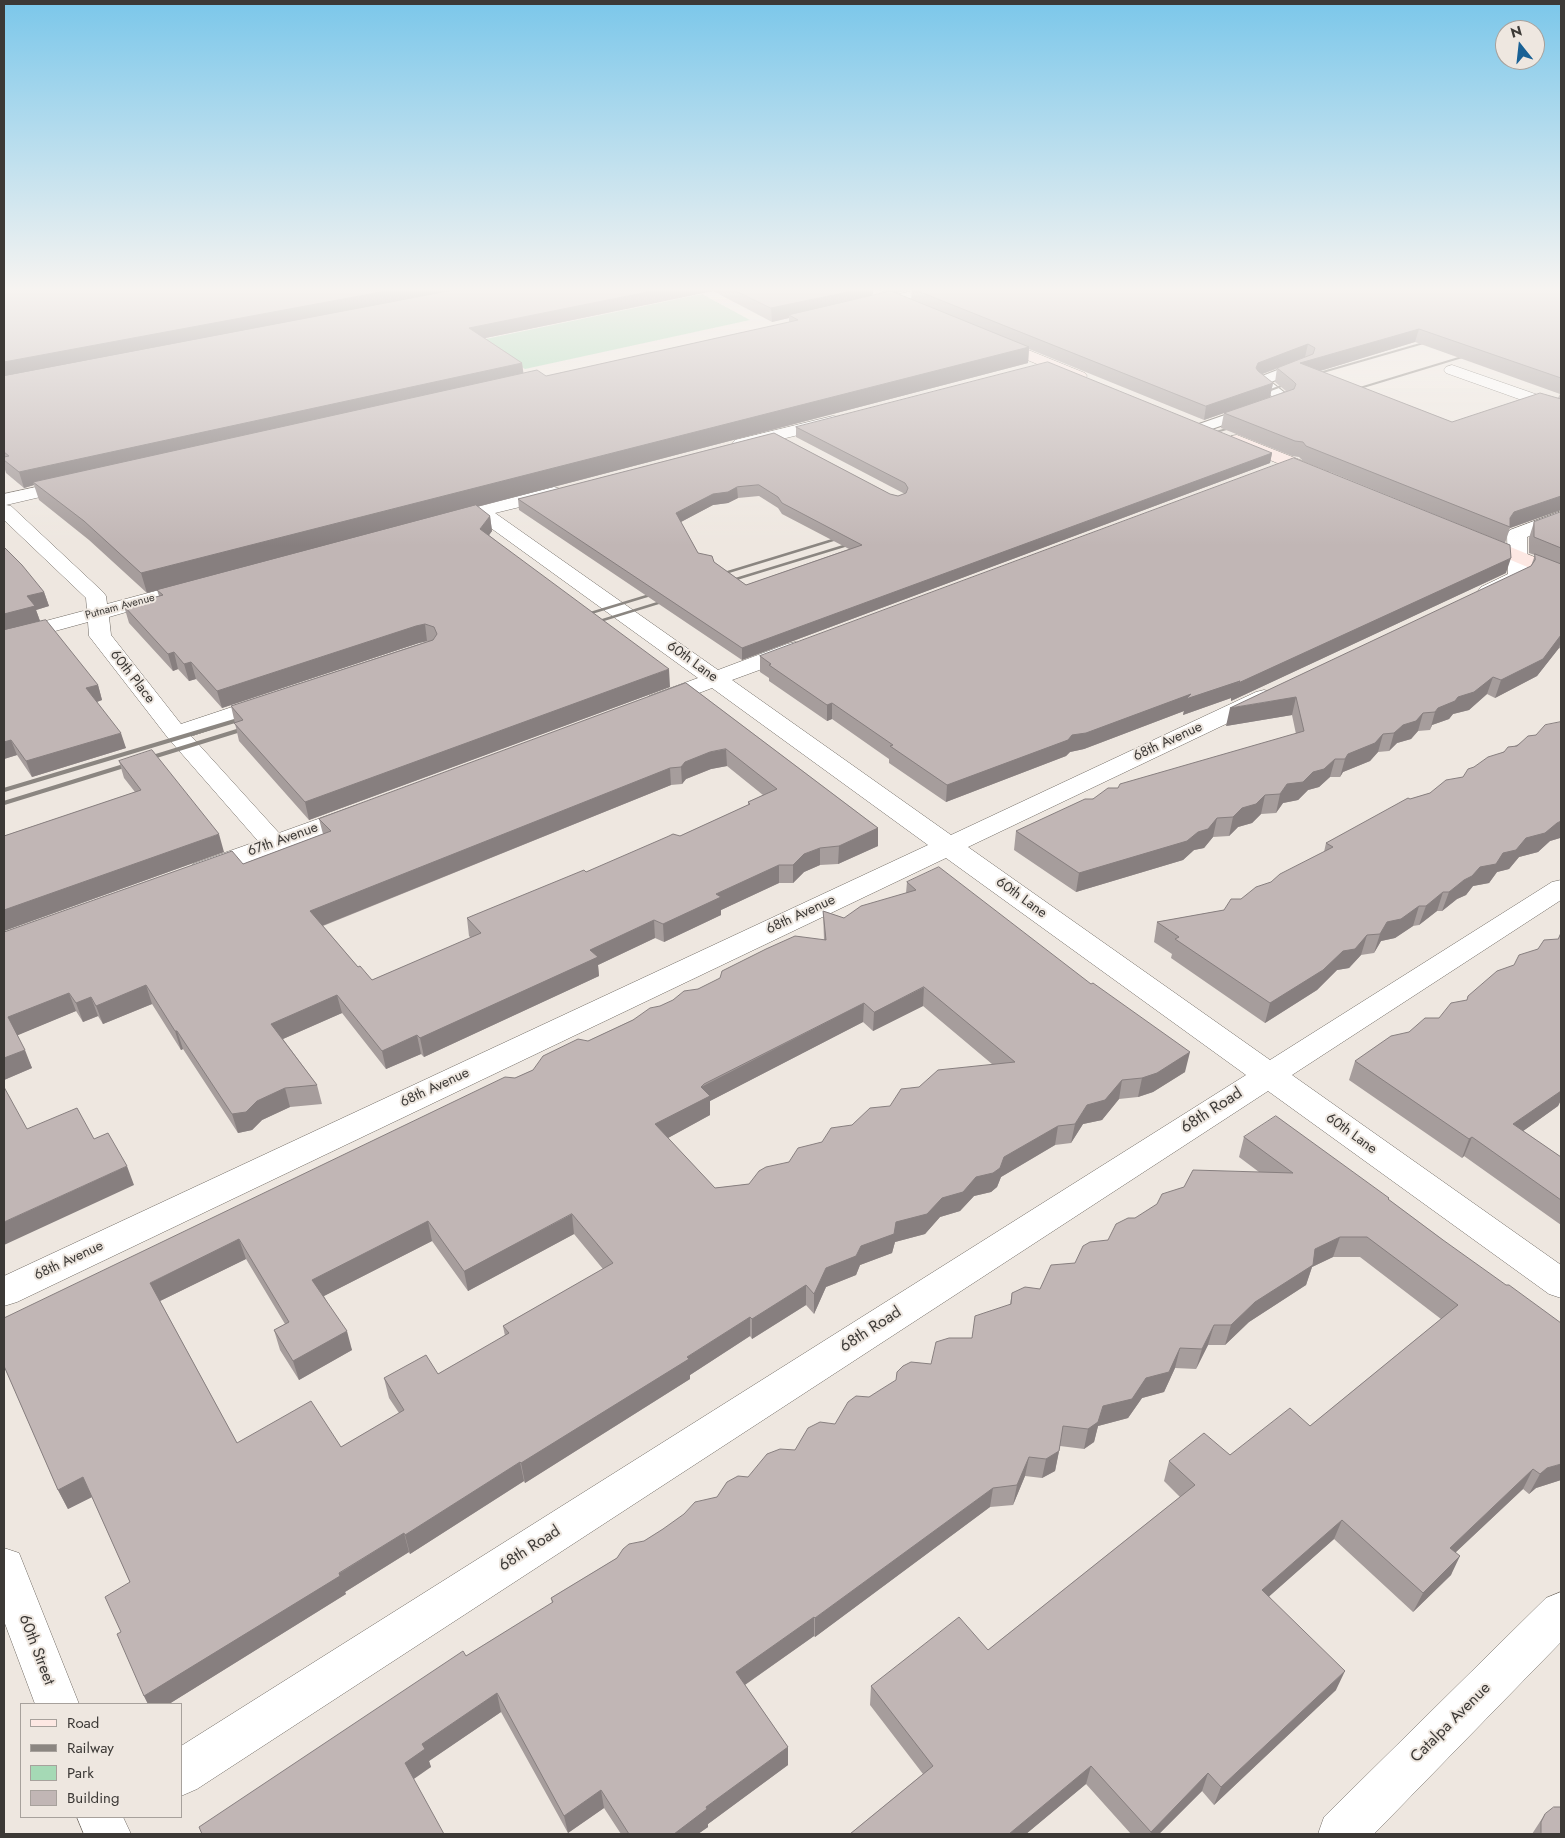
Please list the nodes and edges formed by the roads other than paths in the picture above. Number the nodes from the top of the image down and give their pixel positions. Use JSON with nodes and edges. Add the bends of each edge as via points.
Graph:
{"nodes":[{"id":1,"x":1076,"y":375,"type":"edge"},
{"id":2,"x":1277,"y":375,"type":"edge"},
{"id":3,"x":1465,"y":375,"type":"edge"},
{"id":4,"x":1091,"y":381,"type":"edge"},
{"id":5,"x":1561,"y":410,"type":"edge"},
{"id":6,"x":851,"y":416,"type":"edge"},
{"id":7,"x":1187,"y":420,"type":"edge"},
{"id":8,"x":1204,"y":427,"type":"junction"},
{"id":9,"x":776,"y":435,"type":"junction"},
{"id":10,"x":728,"y":448,"type":"edge"},
{"id":11,"x":799,"y":448,"type":"edge"},
{"id":12,"x":1293,"y":463,"type":"junction"},
{"id":13,"x":1266,"y":473,"type":"edge"},
{"id":14,"x":92,"y":480,"type":"edge"},
{"id":15,"x":1342,"y":483,"type":"edge"},
{"id":16,"x":567,"y":490,"type":"edge"},
{"id":17,"x":4,"y":500,"type":"edge"},
{"id":18,"x":4,"y":510,"type":"edge"},
{"id":19,"x":481,"y":512,"type":"junction"},
{"id":20,"x":1561,"y":518,"type":"edge"},
{"id":21,"x":452,"y":519,"type":"edge"},
{"id":22,"x":1462,"y":533,"type":"edge"},
{"id":23,"x":1517,"y":556,"type":"junction"},
{"id":24,"x":1561,"y":575,"type":"edge"},
{"id":25,"x":211,"y":583,"type":"edge"},
{"id":26,"x":1464,"y":603,"type":"edge"},
{"id":27,"x":97,"y":613,"type":"junction"},
{"id":28,"x":4,"y":639,"type":"edge"},
{"id":29,"x":817,"y":641,"type":"edge"},
{"id":30,"x":716,"y":679,"type":"junction"},
{"id":31,"x":1286,"y":686,"type":"edge"},
{"id":32,"x":289,"y":696,"type":"edge"},
{"id":33,"x":635,"y":709,"type":"edge"},
{"id":34,"x":176,"y":733,"type":"junction"},
{"id":35,"x":376,"y":806,"type":"edge"},
{"id":36,"x":275,"y":844,"type":"junction"},
{"id":37,"x":947,"y":846,"type":"junction"},
{"id":38,"x":181,"y":878,"type":"edge"},
{"id":39,"x":1561,"y":888,"type":"edge"},
{"id":40,"x":1268,"y":1075,"type":"junction"},
{"id":41,"x":1561,"y":1284,"type":"edge"},
{"id":42,"x":4,"y":1292,"type":"edge"},
{"id":43,"x":4,"y":1567,"type":"edge"},
{"id":44,"x":1561,"y":1612,"type":"edge"},
{"id":45,"x":57,"y":1703,"type":"edge"},
{"id":46,"x":182,"y":1772,"type":"edge"},
{"id":47,"x":1341,"y":1834,"type":"edge"}],
"edges":[{"from":1,"to":4,"type":"main road"},
{"from":2,"to":8,"type":"lane","via":[[1262,381],[1284,399]]},
{"from":3,"to":5,"type":"street"},
{"from":6,"to":9,"type":"street"},
{"from":7,"to":8,"type":"main road"},
{"from":8,"to":12,"type":"main road"},
{"from":9,"to":10,"type":"street"},
{"from":9,"to":11,"type":"street"},
{"from":12,"to":13,"type":"street"},
{"from":12,"to":15,"type":"main road"},
{"from":14,"to":17,"type":"street"},
{"from":16,"to":19,"type":"street"},
{"from":18,"to":27,"type":"street","name":"60th Place","via":[[96,596]]},
{"from":19,"to":21,"type":"street"},
{"from":19,"to":30,"type":"street","name":"60th Lane"},
{"from":20,"to":23,"type":"street","via":[[1517,534]]},
{"from":22,"to":23,"type":"main road"},
{"from":23,"to":24,"type":"main road"},
{"from":23,"to":26,"type":"street","via":[[1518,578]]},
{"from":25,"to":27,"type":"street","name":"Putnam Avenue"},
{"from":27,"to":28,"type":"street","name":"Putnam Avenue"},
{"from":27,"to":34,"type":"street","name":"60th Place","via":[[100,636]]},
{"from":29,"to":30,"type":"street"},
{"from":30,"to":33,"type":"street"},
{"from":30,"to":37,"type":"street","name":"60th Lane"},
{"from":31,"to":37,"type":"street","name":"68th Avenue"},
{"from":32,"to":34,"type":"street"},
{"from":34,"to":36,"type":"street","name":"60th Place"},
{"from":35,"to":36,"type":"street","name":"67th Avenue"},
{"from":36,"to":38,"type":"street","name":"67th Avenue"},
{"from":37,"to":40,"type":"street","name":"60th Lane"},
{"from":37,"to":42,"type":"street","name":"68th Avenue"},
{"from":39,"to":40,"type":"street","name":"68th Road"},
{"from":40,"to":41,"type":"street","name":"60th Lane"},
{"from":40,"to":46,"type":"street","name":"68th Road"},
{"from":43,"to":45,"type":"street","name":"60th Street"},
{"from":44,"to":47,"type":"street","name":"Catalpa Avenue"}]}
